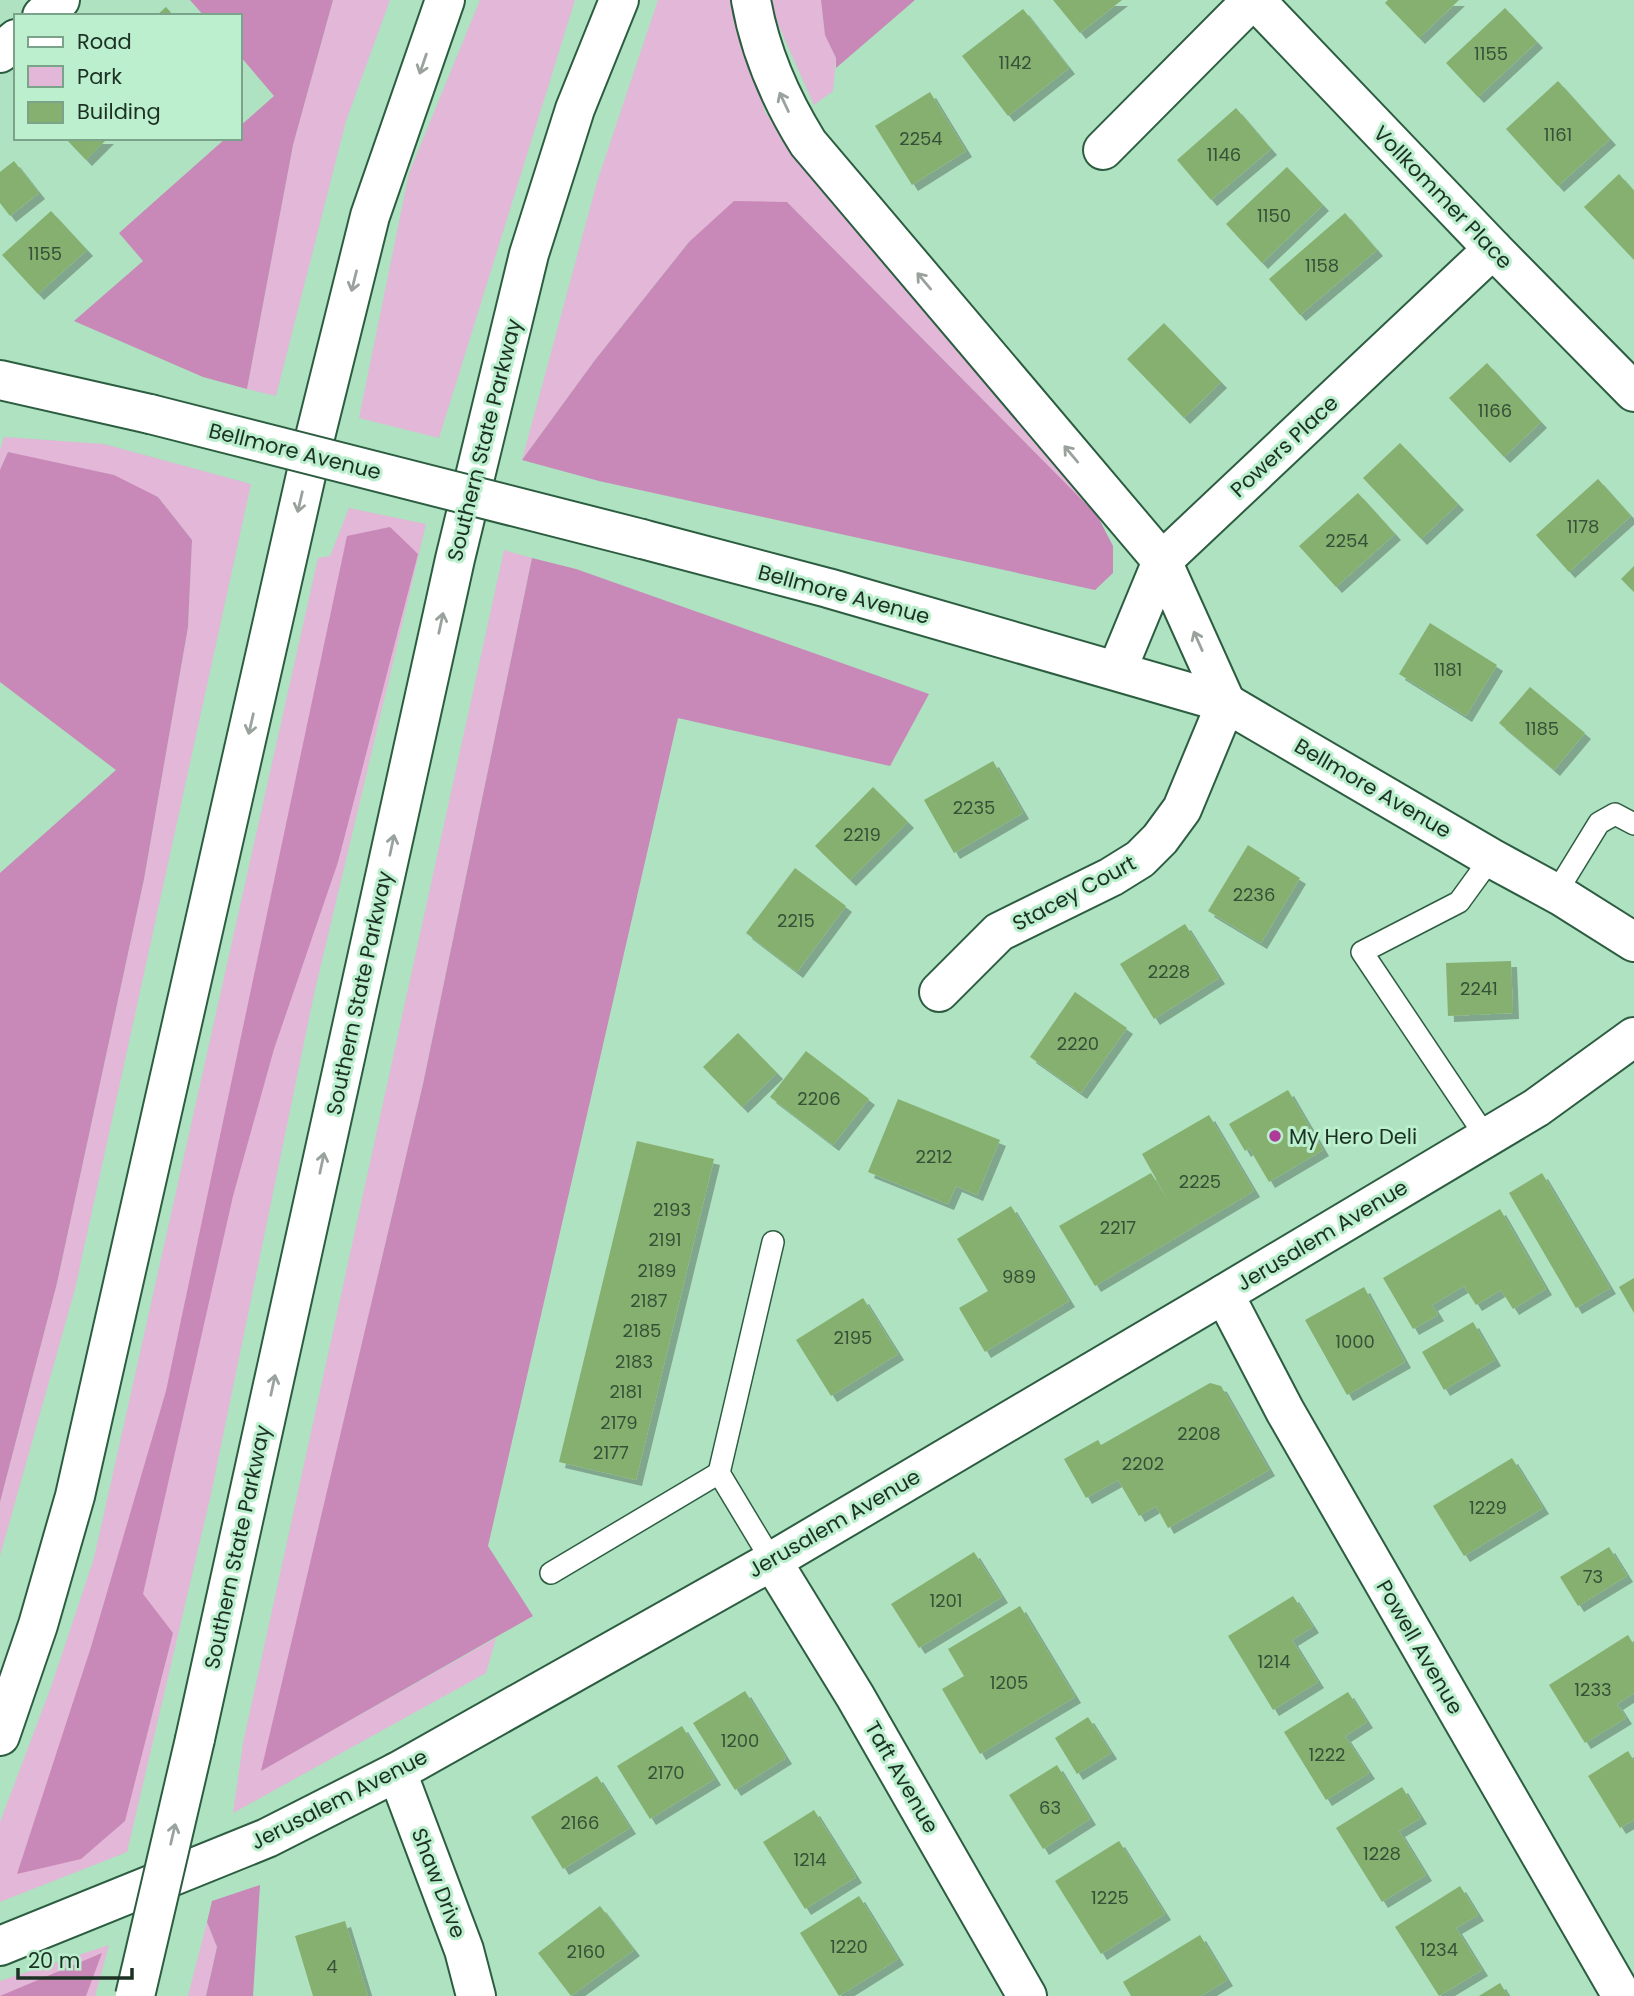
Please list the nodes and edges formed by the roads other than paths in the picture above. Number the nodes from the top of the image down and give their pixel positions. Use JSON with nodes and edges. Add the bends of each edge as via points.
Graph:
{"nodes":[{"id":1,"x":60,"y":0,"type":"edge"},
{"id":2,"x":445,"y":0,"type":"edge"},
{"id":3,"x":619,"y":0,"type":"edge"},
{"id":4,"x":751,"y":0,"type":"edge"},
{"id":5,"x":1253,"y":0,"type":"edge"},
{"id":6,"x":44,"y":14,"type":"edge"},
{"id":7,"x":14,"y":41,"type":"edge"},
{"id":8,"x":0,"y":53,"type":"edge"},
{"id":9,"x":1103,"y":150,"type":"dead end"},
{"id":10,"x":1493,"y":249,"type":"junction"},
{"id":11,"x":0,"y":380,"type":"edge"},
{"id":12,"x":1634,"y":392,"type":"edge"},
{"id":13,"x":1162,"y":561,"type":"junction"},
{"id":14,"x":1117,"y":670,"type":"junction"},
{"id":15,"x":1226,"y":703,"type":"junction"},
{"id":16,"x":1634,"y":824,"type":"edge"},
{"id":17,"x":1491,"y":858,"type":"junction"},
{"id":18,"x":1556,"y":893,"type":"junction"},
{"id":19,"x":1634,"y":942,"type":"edge"},
{"id":20,"x":939,"y":992,"type":"dead end"},
{"id":21,"x":1634,"y":1037,"type":"edge"},
{"id":22,"x":1486,"y":1137,"type":"junction"},
{"id":23,"x":773,"y":1242,"type":"dead end"},
{"id":24,"x":1224,"y":1294,"type":"junction"},
{"id":25,"x":719,"y":1473,"type":"junction"},
{"id":26,"x":772,"y":1560,"type":"junction"},
{"id":27,"x":551,"y":1573,"type":"dead end"},
{"id":28,"x":0,"y":1736,"type":"edge"},
{"id":29,"x":397,"y":1772,"type":"junction"},
{"id":30,"x":0,"y":1946,"type":"edge"},
{"id":31,"x":135,"y":1996,"type":"edge"},
{"id":32,"x":476,"y":1996,"type":"edge"},
{"id":33,"x":1027,"y":1996,"type":"edge"},
{"id":34,"x":1622,"y":1996,"type":"edge"}],
"edges":[{"from":1,"to":6,"type":"main road"},
{"from":2,"to":28,"type":"main road","one_way":true,"via":[[370,216],[311,453],[108,1361],[38,1625]]},
{"from":31,"to":3,"type":"main road","name":"Southern State Parkway","one_way":true,"bridge":true,"via":[[458,546],[529,254],[575,109]]},
{"from":13,"to":4,"type":"main road","one_way":true,"via":[[808,143],[772,75]]},
{"from":5,"to":9,"type":"main road","name":"Vollkommer Place"},
{"from":5,"to":10,"type":"main road","name":"Vollkommer Place"},
{"from":7,"to":8,"type":"main road"},
{"from":10,"to":12,"type":"main road","name":"Vollkommer Place"},
{"from":10,"to":13,"type":"main road","name":"Powers Place"},
{"from":11,"to":14,"type":"main road","name":"Bellmore Avenue","bridge":true,"via":[[642,539]]},
{"from":13,"to":14,"type":"main road","name":"Powers Place"},
{"from":15,"to":13,"type":"main road","one_way":true},
{"from":14,"to":15,"type":"main road","name":"Bellmore Avenue"},
{"from":15,"to":17,"type":"main road","name":"Bellmore Avenue"},
{"from":15,"to":20,"type":"main road","name":"Stacey Court","via":[[1182,809],[1160,839],[1140,859],[1111,877],[999,932]]},
{"from":16,"to":18,"type":"lane","via":[[1615,814],[1599,823]]},
{"from":17,"to":18,"type":"main road","name":"Bellmore Avenue"},
{"from":17,"to":22,"type":"lane","via":[[1459,902],[1363,952]]},
{"from":18,"to":19,"type":"main road","name":"Bellmore Avenue"},
{"from":21,"to":22,"type":"main road","name":"Jerusalem Avenue","via":[[1536,1108]]},
{"from":22,"to":24,"type":"main road","name":"Jerusalem Avenue"},
{"from":23,"to":25,"type":"lane"},
{"from":24,"to":26,"type":"main road","name":"Jerusalem Avenue"},
{"from":24,"to":34,"type":"main road","name":"Powell Avenue","via":[[1285,1411]]},
{"from":25,"to":26,"type":"lane"},
{"from":25,"to":27,"type":"lane"},
{"from":26,"to":29,"type":"main road","name":"Jerusalem Avenue"},
{"from":26,"to":33,"type":"main road","name":"Taft Avenue"},
{"from":29,"to":30,"type":"main road","name":"Jerusalem Avenue","via":[[267,1838]]},
{"from":29,"to":32,"type":"main road","name":"Shaw Drive","via":[[464,1950]]}]}
